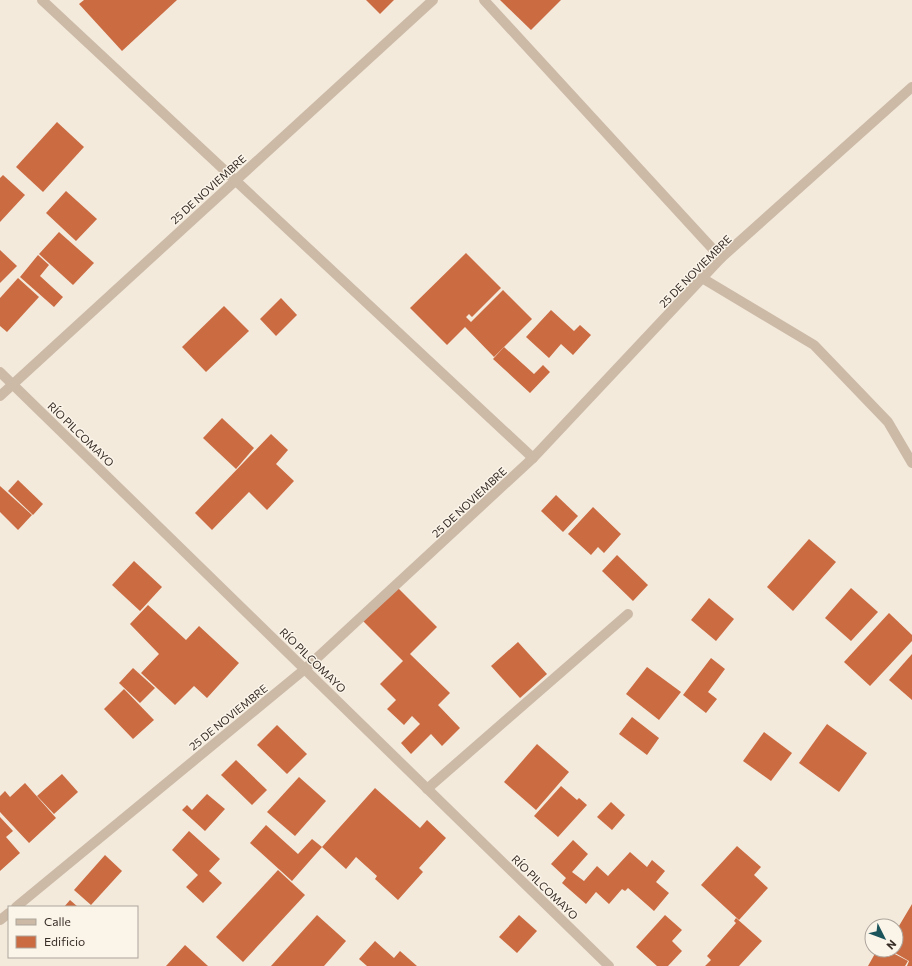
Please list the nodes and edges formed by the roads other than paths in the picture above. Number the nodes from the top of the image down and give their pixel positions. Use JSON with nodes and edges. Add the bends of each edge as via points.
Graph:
{"nodes":[{"id":1,"x":42,"y":0,"type":"edge"},
{"id":2,"x":433,"y":0,"type":"edge"},
{"id":3,"x":484,"y":0,"type":"edge"},
{"id":4,"x":912,"y":86,"type":"edge"},
{"id":5,"x":236,"y":180,"type":"junction"},
{"id":6,"x":721,"y":258,"type":"junction"},
{"id":7,"x":702,"y":278,"type":"junction"},
{"id":8,"x":0,"y":372,"type":"edge"},
{"id":9,"x":12,"y":384,"type":"junction"},
{"id":10,"x":0,"y":396,"type":"edge"},
{"id":11,"x":533,"y":458,"type":"junction"},
{"id":12,"x":912,"y":463,"type":"edge"},
{"id":13,"x":628,"y":614,"type":"dead end"},
{"id":14,"x":305,"y":669,"type":"junction"},
{"id":15,"x":427,"y":789,"type":"junction"},
{"id":16,"x":17,"y":906,"type":"edge"},
{"id":17,"x":8,"y":914,"type":"edge"},
{"id":18,"x":0,"y":920,"type":"edge"},
{"id":19,"x":609,"y":966,"type":"edge"}],
"edges":[{"from":1,"to":5,"type":"street"},
{"from":2,"to":5,"type":"street","name":"25 DE NOVIEMBRE"},
{"from":3,"to":6,"type":"street"},
{"from":4,"to":6,"type":"street","name":"25 DE NOVIEMBRE"},
{"from":5,"to":9,"type":"street","name":"25 DE NOVIEMBRE"},
{"from":5,"to":11,"type":"street"},
{"from":6,"to":7,"type":"street","name":"25 DE NOVIEMBRE"},
{"from":7,"to":11,"type":"street","name":"25 DE NOVIEMBRE"},
{"from":7,"to":12,"type":"street","via":[[814,345],[888,422]]},
{"from":8,"to":9,"type":"street","name":"RÍO PILCOMAYO"},
{"from":9,"to":10,"type":"street","name":"25 DE NOVIEMBRE"},
{"from":9,"to":14,"type":"street","name":"RÍO PILCOMAYO"},
{"from":11,"to":14,"type":"street","name":"25 DE NOVIEMBRE"},
{"from":13,"to":15,"type":"street"},
{"from":14,"to":15,"type":"street","name":"RÍO PILCOMAYO"},
{"from":14,"to":16,"type":"street","name":"25 DE NOVIEMBRE"},
{"from":15,"to":19,"type":"street","name":"RÍO PILCOMAYO"},
{"from":17,"to":18,"type":"street"}]}
